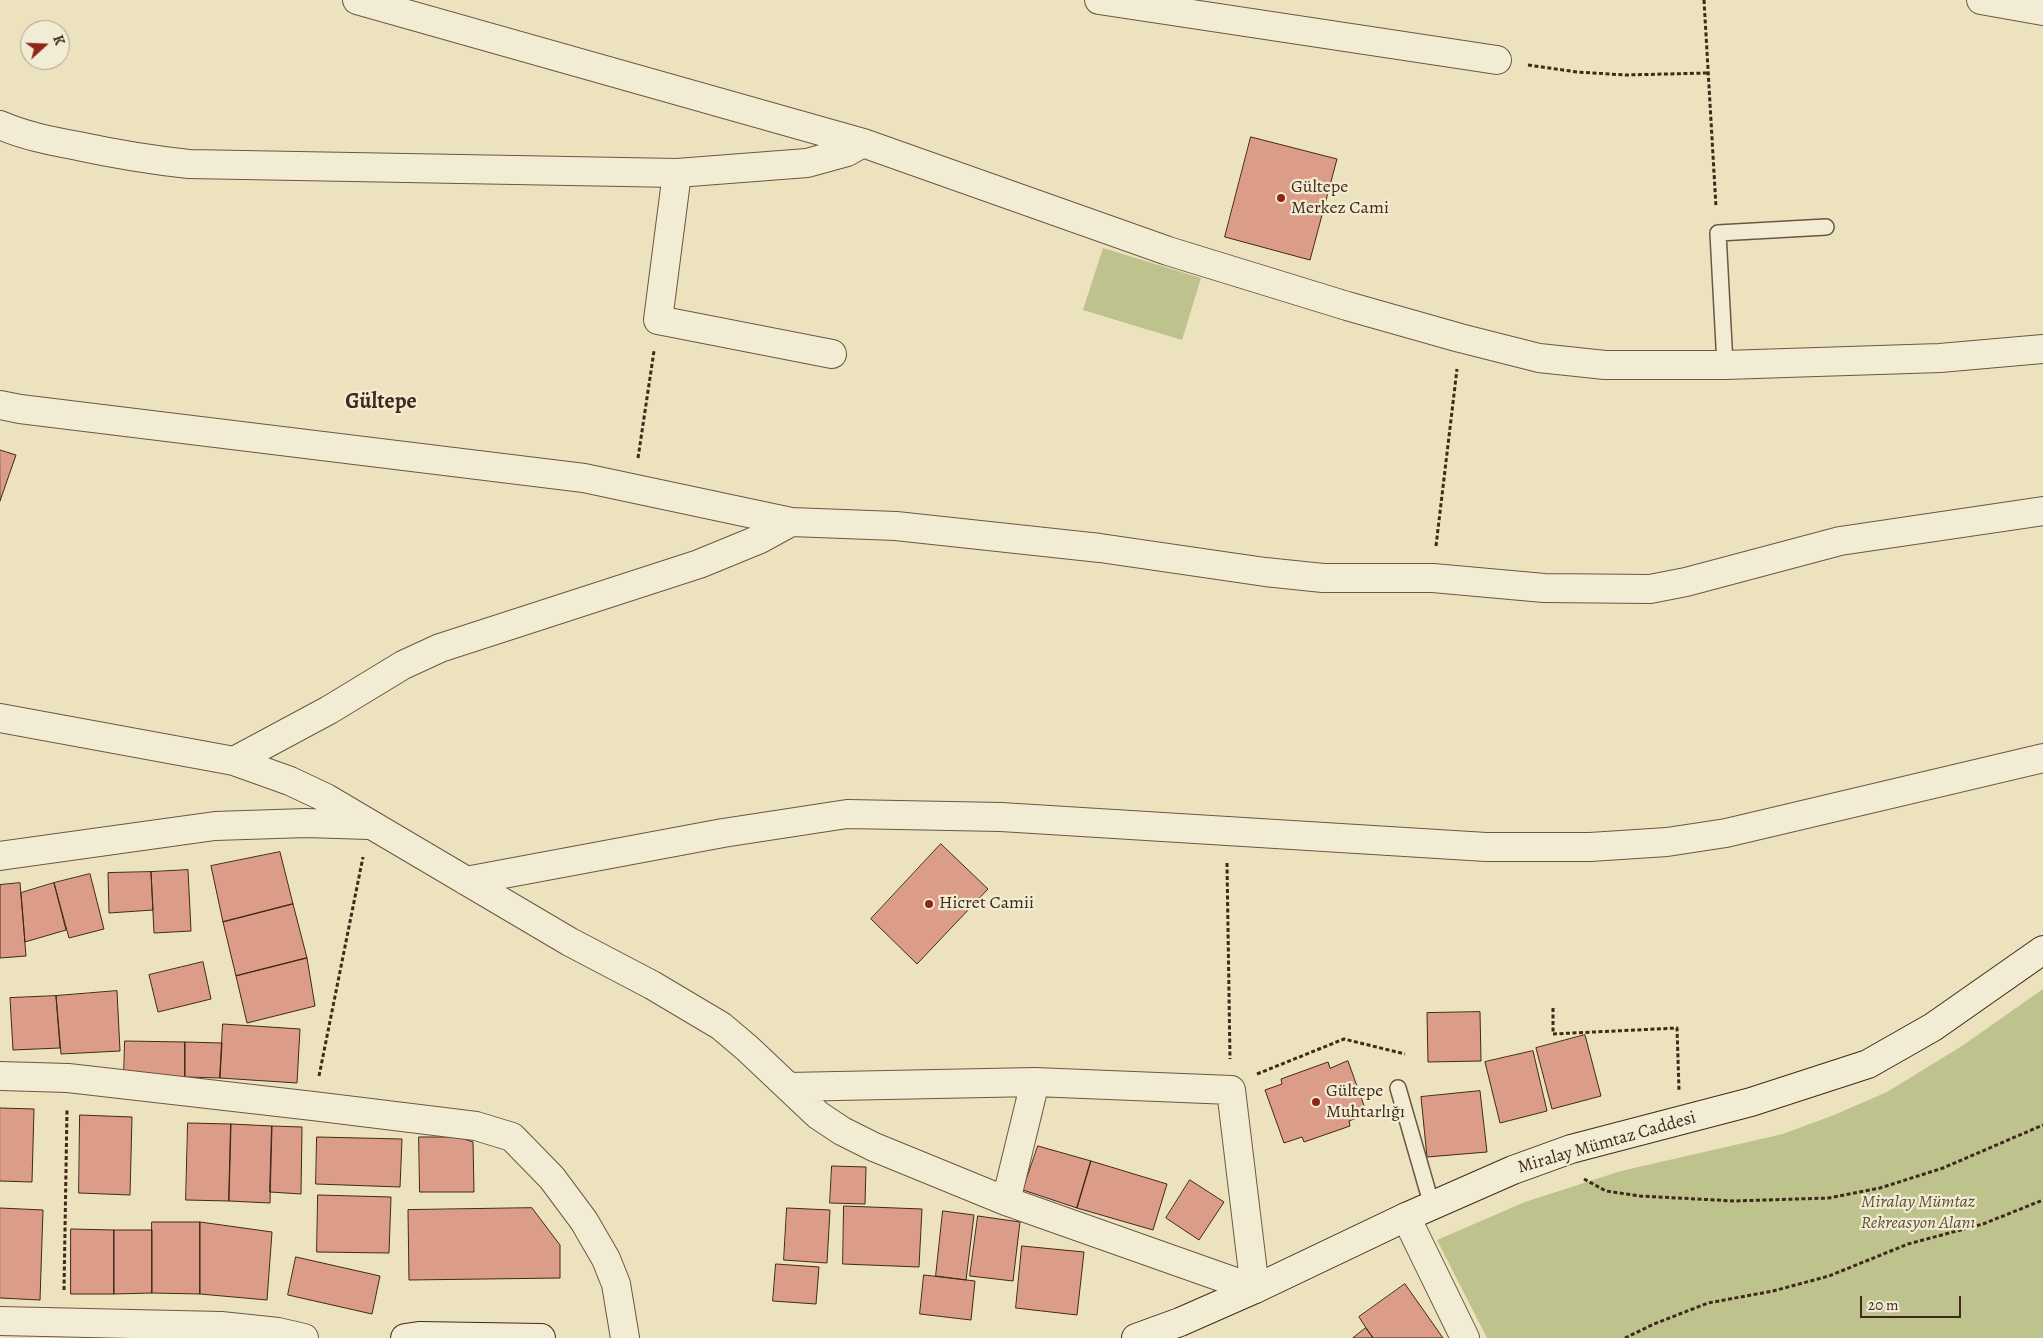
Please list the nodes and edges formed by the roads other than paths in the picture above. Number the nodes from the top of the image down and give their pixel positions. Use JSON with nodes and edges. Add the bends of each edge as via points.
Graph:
{"nodes":[{"id":1,"x":357,"y":0,"type":"edge"},
{"id":2,"x":1099,"y":0,"type":"edge"},
{"id":3,"x":1981,"y":0,"type":"edge"},
{"id":4,"x":2043,"y":11,"type":"edge"},
{"id":5,"x":1497,"y":60,"type":"road end"},
{"id":6,"x":0,"y":125,"type":"edge"},
{"id":7,"x":862,"y":143,"type":"junction"},
{"id":8,"x":677,"y":173,"type":"junction"},
{"id":9,"x":1826,"y":227,"type":"dead end"},
{"id":10,"x":2043,"y":349,"type":"edge"},
{"id":11,"x":832,"y":354,"type":"dead end"},
{"id":12,"x":1725,"y":365,"type":"junction"},
{"id":13,"x":0,"y":404,"type":"edge"},
{"id":14,"x":2043,"y":511,"type":"edge"},
{"id":15,"x":791,"y":522,"type":"junction"},
{"id":16,"x":0,"y":718,"type":"edge"},
{"id":17,"x":2043,"y":758,"type":"edge"},
{"id":18,"x":234,"y":761,"type":"junction"},
{"id":19,"x":370,"y":825,"type":"junction"},
{"id":20,"x":0,"y":856,"type":"edge"},
{"id":21,"x":466,"y":881,"type":"junction"},
{"id":22,"x":2043,"y":950,"type":"edge"},
{"id":23,"x":0,"y":1076,"type":"edge"},
{"id":24,"x":1035,"y":1082,"type":"junction"},
{"id":25,"x":788,"y":1087,"type":"junction"},
{"id":26,"x":1398,"y":1088,"type":"dead end"},
{"id":27,"x":1006,"y":1201,"type":"junction"},
{"id":28,"x":1432,"y":1206,"type":"junction"},
{"id":29,"x":1406,"y":1217,"type":"junction"},
{"id":30,"x":1254,"y":1289,"type":"junction"},
{"id":31,"x":0,"y":1321,"type":"edge"},
{"id":32,"x":1154,"y":1335,"type":"edge"},
{"id":33,"x":304,"y":1338,"type":"edge"},
{"id":34,"x":405,"y":1338,"type":"edge"},
{"id":35,"x":541,"y":1338,"type":"edge"},
{"id":36,"x":625,"y":1338,"type":"edge"},
{"id":37,"x":1465,"y":1338,"type":"edge"}],
"edges":[{"from":1,"to":7,"type":"street"},
{"from":2,"to":5,"type":"street"},
{"from":3,"to":4,"type":"street"},
{"from":6,"to":8,"type":"street","via":[[62,143],[189,164]]},
{"from":7,"to":8,"type":"street","via":[[847,152],[807,163]]},
{"from":7,"to":12,"type":"street","via":[[1168,251],[1460,338],[1539,358],[1595,364]]},
{"from":8,"to":11,"type":"street","via":[[658,320]]},
{"from":9,"to":12,"type":"lane","via":[[1718,233]]},
{"from":10,"to":12,"type":"street","via":[[1940,358]]},
{"from":13,"to":15,"type":"street","via":[[287,443],[584,478]]},
{"from":14,"to":15,"type":"street","via":[[1840,541],[1650,589],[1544,588],[1433,578],[1323,578],[1100,548],[896,526]]},
{"from":15,"to":18,"type":"street","via":[[760,539],[699,564],[440,648],[403,665],[329,710]]},
{"from":16,"to":18,"type":"street"},
{"from":17,"to":21,"type":"street","via":[[1726,833],[1667,842],[1590,847],[1486,847],[1001,817],[847,814],[724,833]]},
{"from":18,"to":19,"type":"street","via":[[290,781]]},
{"from":19,"to":20,"type":"street","via":[[215,826]]},
{"from":19,"to":21,"type":"street"},
{"from":21,"to":25,"type":"street","via":[[721,1026]]},
{"from":22,"to":28,"type":"street","name":"Miralay Mümtaz Caddesi","via":[[1933,1028],[1868,1064],[1752,1102],[1571,1149],[1512,1170]]},
{"from":23,"to":36,"type":"street","via":[[68,1078],[313,1106],[476,1126],[512,1137],[552,1178],[584,1221],[606,1259],[616,1284]]},
{"from":24,"to":25,"type":"street"},
{"from":24,"to":27,"type":"street"},
{"from":24,"to":30,"type":"street","via":[[1231,1087]]},
{"from":25,"to":27,"type":"street","via":[[818,1115],[842,1131]]},
{"from":26,"to":28,"type":"lane"},
{"from":27,"to":30,"type":"street"},
{"from":28,"to":29,"type":"street","name":"Miralay Mümtaz Caddesi"},
{"from":29,"to":30,"type":"street","name":"Miralay Mümtaz Caddesi"},
{"from":29,"to":37,"type":"street"},
{"from":30,"to":32,"type":"street","name":"Miralay Mümtaz Caddesi"},
{"from":31,"to":33,"type":"street","via":[[220,1326]]},
{"from":34,"to":35,"type":"street"}]}
